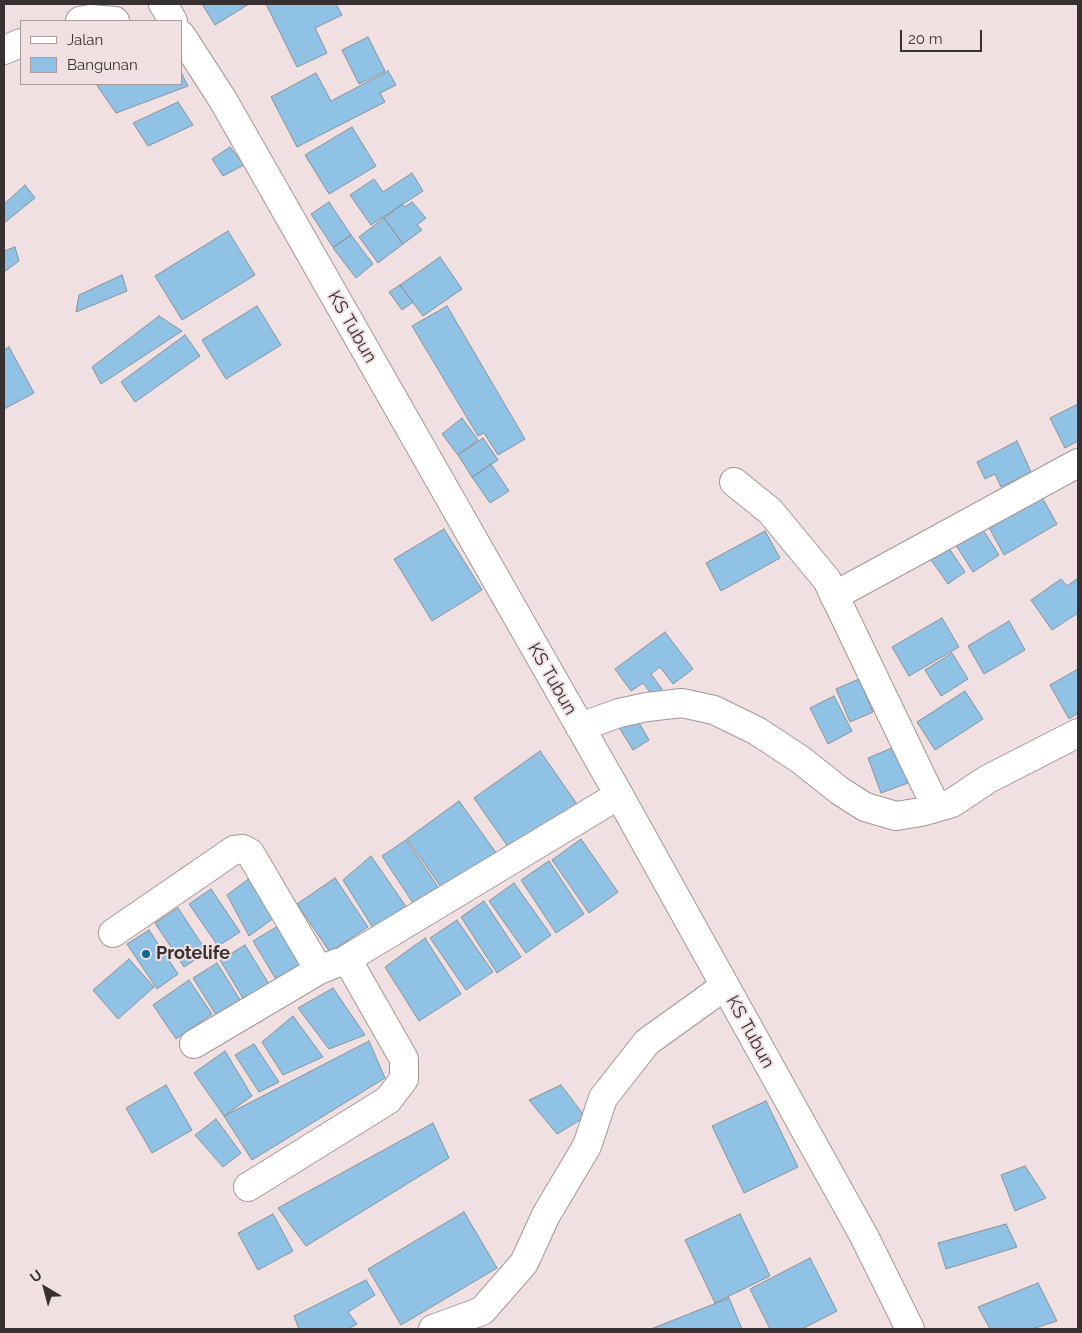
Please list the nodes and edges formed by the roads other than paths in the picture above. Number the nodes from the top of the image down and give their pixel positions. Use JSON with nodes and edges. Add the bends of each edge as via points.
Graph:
{"nodes":[{"id":1,"x":74,"y":4,"type":"edge"},
{"id":2,"x":163,"y":4,"type":"edge"},
{"id":3,"x":63,"y":20,"type":"edge"},
{"id":4,"x":85,"y":20,"type":"edge"},
{"id":5,"x":102,"y":20,"type":"edge"},
{"id":6,"x":172,"y":20,"type":"edge"},
{"id":7,"x":182,"y":37,"type":"edge"},
{"id":8,"x":20,"y":42,"type":"edge"},
{"id":9,"x":4,"y":50,"type":"edge"},
{"id":10,"x":1078,"y":463,"type":"edge"},
{"id":11,"x":734,"y":482,"type":"dead end"},
{"id":12,"x":834,"y":596,"type":"junction"},
{"id":13,"x":580,"y":727,"type":"junction"},
{"id":14,"x":1078,"y":733,"type":"edge"},
{"id":15,"x":619,"y":795,"type":"junction"},
{"id":16,"x":936,"y":807,"type":"junction"},
{"id":17,"x":114,"y":933,"type":"dead end"},
{"id":18,"x":347,"y":959,"type":"junction"},
{"id":19,"x":319,"y":970,"type":"junction"},
{"id":20,"x":725,"y":986,"type":"junction"},
{"id":21,"x":194,"y":1044,"type":"dead end"},
{"id":22,"x":248,"y":1187,"type":"dead end"},
{"id":23,"x":433,"y":1329,"type":"edge"},
{"id":24,"x":910,"y":1329,"type":"edge"}],
"edges":[{"from":1,"to":3,"type":"street"},
{"from":2,"to":6,"type":"street"},
{"from":4,"to":5,"type":"street"},
{"from":7,"to":13,"type":"street","name":"KS Tubun","via":[[223,100]]},
{"from":8,"to":9,"type":"street"},
{"from":10,"to":12,"type":"street"},
{"from":11,"to":12,"type":"street","via":[[770,511],[796,540],[827,580]]},
{"from":12,"to":16,"type":"street"},
{"from":13,"to":15,"type":"street","name":"KS Tubun"},
{"from":13,"to":16,"type":"street","via":[[647,707],[682,703],[714,710],[757,731],[865,807],[896,816]]},
{"from":14,"to":16,"type":"street","via":[[988,778],[952,802]]},
{"from":15,"to":18,"type":"street"},
{"from":15,"to":20,"type":"street","name":"KS Tubun"},
{"from":17,"to":19,"type":"street","via":[[234,850],[243,849],[250,853]]},
{"from":18,"to":19,"type":"street"},
{"from":18,"to":22,"type":"street","via":[[404,1059],[404,1079],[388,1100]]},
{"from":19,"to":21,"type":"street"},
{"from":20,"to":23,"type":"street","via":[[647,1042],[603,1098],[587,1146],[546,1215],[524,1263],[482,1311]]},
{"from":20,"to":24,"type":"street","name":"KS Tubun","via":[[864,1236]]}]}
